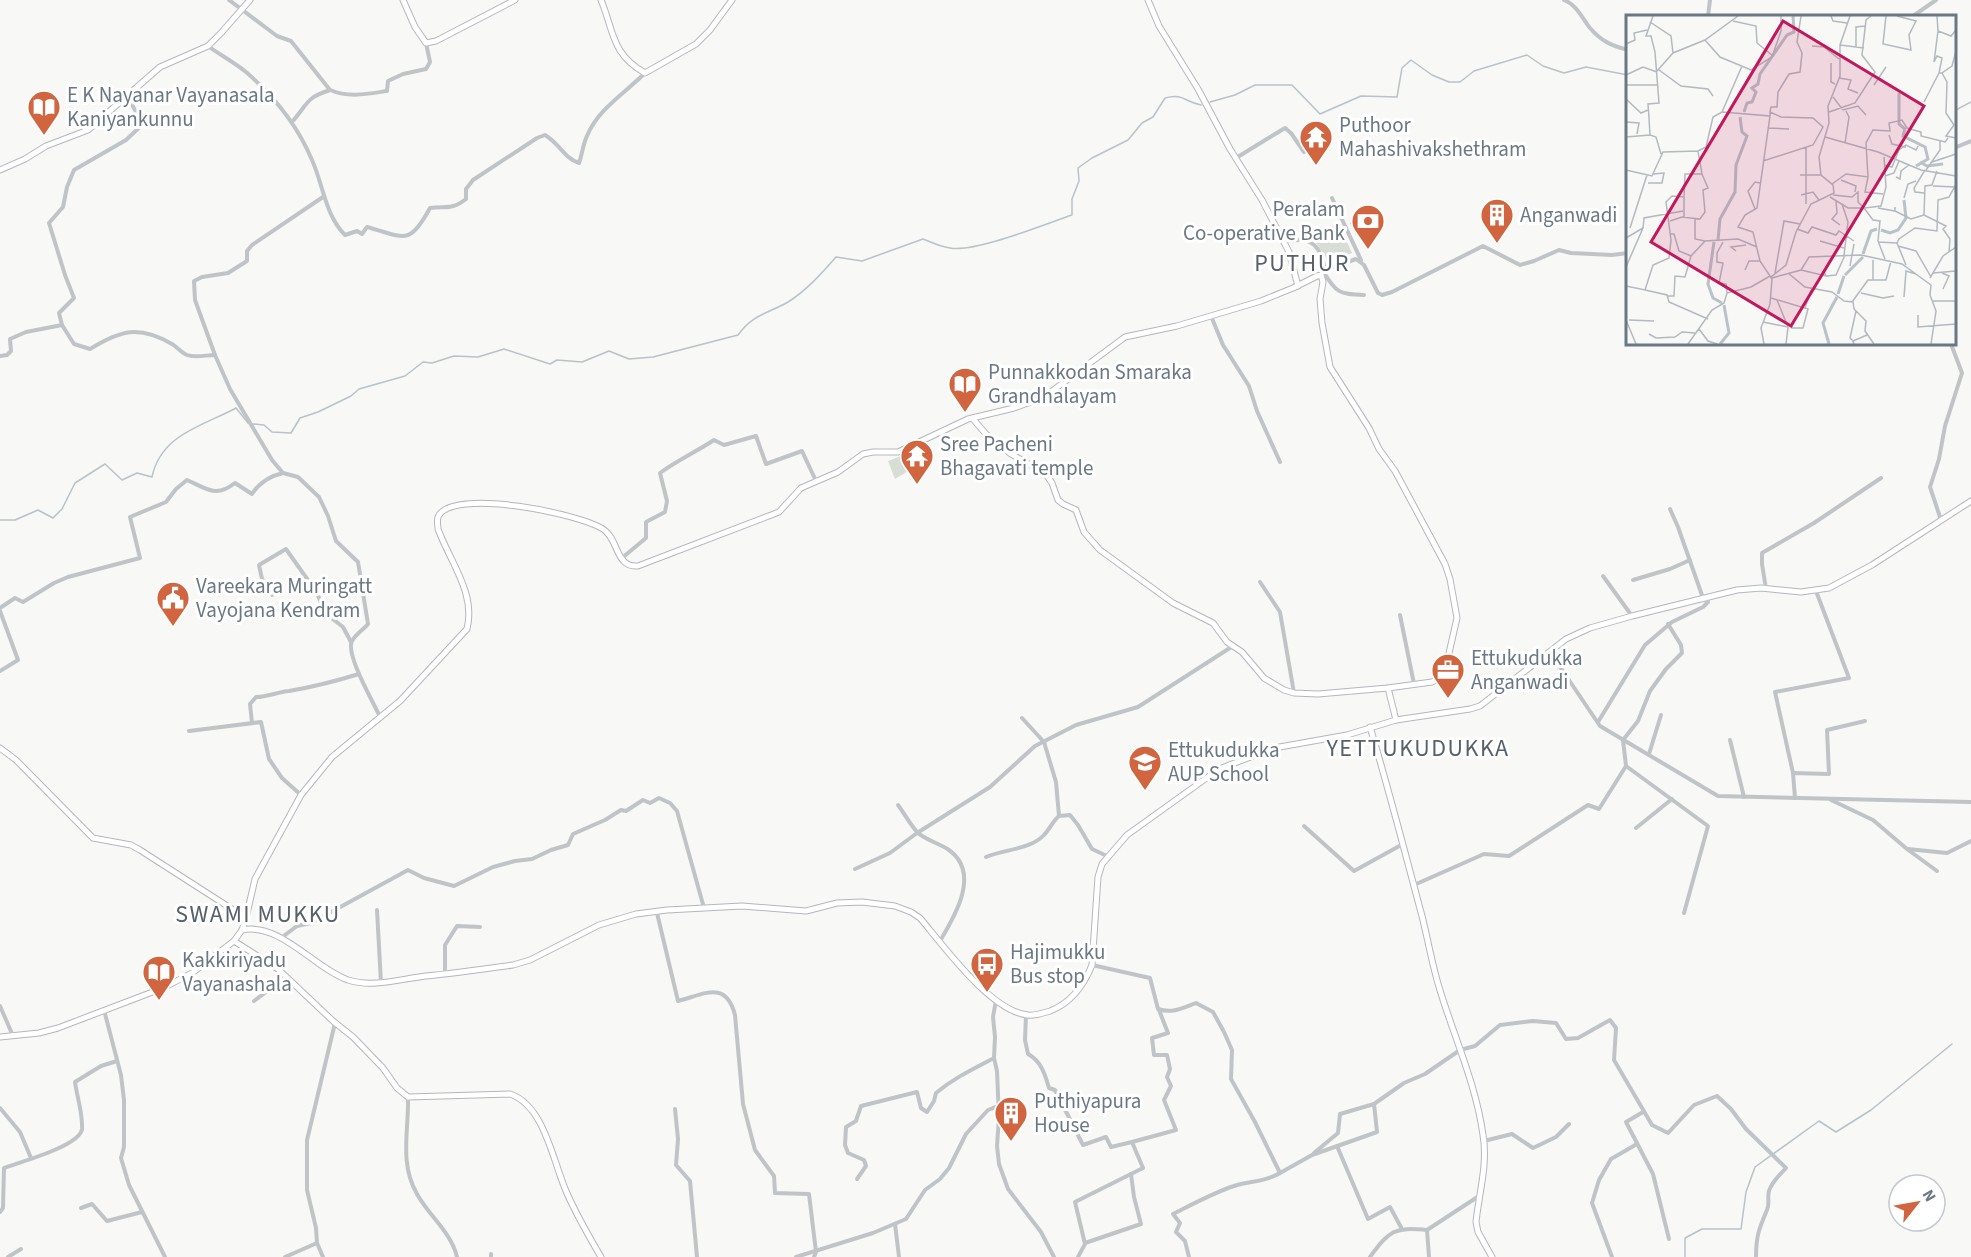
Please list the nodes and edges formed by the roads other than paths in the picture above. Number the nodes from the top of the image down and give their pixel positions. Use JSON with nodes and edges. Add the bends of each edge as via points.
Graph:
{"nodes":[{"id":1,"x":229,"y":0,"type":"edge"},
{"id":2,"x":250,"y":0,"type":"edge"},
{"id":3,"x":404,"y":0,"type":"edge"},
{"id":4,"x":515,"y":0,"type":"edge"},
{"id":5,"x":601,"y":0,"type":"edge"},
{"id":6,"x":732,"y":0,"type":"edge"},
{"id":7,"x":1148,"y":0,"type":"edge"},
{"id":8,"x":1564,"y":0,"type":"edge"},
{"id":9,"x":1710,"y":0,"type":"edge"},
{"id":10,"x":1936,"y":0,"type":"edge"},
{"id":11,"x":242,"y":9,"type":"junction"},
{"id":12,"x":1707,"y":15,"type":"edge"},
{"id":13,"x":1914,"y":15,"type":"edge"},
{"id":14,"x":426,"y":43,"type":"junction"},
{"id":15,"x":208,"y":46,"type":"junction"},
{"id":16,"x":1626,"y":50,"type":"edge"},
{"id":17,"x":645,"y":73,"type":"junction"},
{"id":18,"x":330,"y":90,"type":"junction"},
{"id":19,"x":127,"y":96,"type":"junction"},
{"id":20,"x":292,"y":122,"type":"junction"},
{"id":21,"x":1971,"y":141,"type":"edge"},
{"id":22,"x":1956,"y":147,"type":"edge"},
{"id":23,"x":1304,"y":152,"type":"dead end"},
{"id":24,"x":1236,"y":158,"type":"junction"},
{"id":25,"x":0,"y":170,"type":"edge"},
{"id":26,"x":323,"y":197,"type":"junction"},
{"id":27,"x":1332,"y":198,"type":"dead end"},
{"id":28,"x":1284,"y":242,"type":"junction"},
{"id":29,"x":1626,"y":253,"type":"edge"},
{"id":30,"x":1361,"y":261,"type":"junction"},
{"id":31,"x":1323,"y":272,"type":"junction"},
{"id":32,"x":1298,"y":286,"type":"junction"},
{"id":33,"x":1364,"y":295,"type":"dead end"},
{"id":34,"x":1211,"y":316,"type":"junction"},
{"id":35,"x":62,"y":325,"type":"junction"},
{"id":36,"x":1951,"y":345,"type":"edge"},
{"id":37,"x":215,"y":355,"type":"junction"},
{"id":38,"x":0,"y":356,"type":"edge"},
{"id":39,"x":973,"y":419,"type":"junction"},
{"id":40,"x":1280,"y":462,"type":"dead end"},
{"id":41,"x":283,"y":473,"type":"junction"},
{"id":42,"x":1881,"y":478,"type":"dead end"},
{"id":43,"x":816,"y":481,"type":"junction"},
{"id":44,"x":1971,"y":501,"type":"edge"},
{"id":45,"x":1670,"y":509,"type":"dead end"},
{"id":46,"x":1941,"y":520,"type":"junction"},
{"id":47,"x":621,"y":559,"type":"junction"},
{"id":48,"x":1690,"y":560,"type":"junction"},
{"id":49,"x":1603,"y":576,"type":"dead end"},
{"id":50,"x":1633,"y":580,"type":"dead end"},
{"id":51,"x":1260,"y":582,"type":"dead end"},
{"id":52,"x":1767,"y":589,"type":"junction"},
{"id":53,"x":1816,"y":591,"type":"junction"},
{"id":54,"x":272,"y":595,"type":"dead end"},
{"id":55,"x":1705,"y":598,"type":"junction"},
{"id":56,"x":0,"y":609,"type":"edge"},
{"id":57,"x":1400,"y":615,"type":"dead end"},
{"id":58,"x":1632,"y":616,"type":"junction"},
{"id":59,"x":1668,"y":624,"type":"junction"},
{"id":60,"x":351,"y":642,"type":"junction"},
{"id":61,"x":1233,"y":646,"type":"junction"},
{"id":62,"x":1550,"y":652,"type":"junction"},
{"id":63,"x":0,"y":671,"type":"edge"},
{"id":64,"x":359,"y":674,"type":"junction"},
{"id":65,"x":1413,"y":684,"type":"junction"},
{"id":66,"x":1388,"y":688,"type":"junction"},
{"id":67,"x":1294,"y":693,"type":"junction"},
{"id":68,"x":1661,"y":715,"type":"dead end"},
{"id":69,"x":381,"y":717,"type":"junction"},
{"id":70,"x":1022,"y":718,"type":"dead end"},
{"id":71,"x":1396,"y":720,"type":"junction"},
{"id":72,"x":1598,"y":722,"type":"junction"},
{"id":73,"x":1865,"y":722,"type":"dead end"},
{"id":74,"x":252,"y":723,"type":"junction"},
{"id":75,"x":1370,"y":727,"type":"junction"},
{"id":76,"x":189,"y":731,"type":"dead end"},
{"id":77,"x":1623,"y":740,"type":"junction"},
{"id":78,"x":1731,"y":740,"type":"dead end"},
{"id":79,"x":1044,"y":742,"type":"junction"},
{"id":80,"x":0,"y":748,"type":"edge"},
{"id":81,"x":1648,"y":755,"type":"junction"},
{"id":82,"x":1626,"y":766,"type":"junction"},
{"id":83,"x":1793,"y":773,"type":"junction"},
{"id":84,"x":301,"y":795,"type":"junction"},
{"id":85,"x":1744,"y":797,"type":"junction"},
{"id":86,"x":1795,"y":798,"type":"junction"},
{"id":87,"x":1672,"y":799,"type":"junction"},
{"id":88,"x":1828,"y":799,"type":"junction"},
{"id":89,"x":1971,"y":802,"type":"edge"},
{"id":90,"x":898,"y":805,"type":"dead end"},
{"id":91,"x":1059,"y":816,"type":"junction"},
{"id":92,"x":1304,"y":826,"type":"dead end"},
{"id":93,"x":1636,"y":828,"type":"dead end"},
{"id":94,"x":917,"y":833,"type":"junction"},
{"id":95,"x":1971,"y":842,"type":"edge"},
{"id":96,"x":1403,"y":844,"type":"junction"},
{"id":97,"x":1907,"y":849,"type":"junction"},
{"id":98,"x":1107,"y":856,"type":"junction"},
{"id":99,"x":986,"y":857,"type":"dead end"},
{"id":100,"x":855,"y":869,"type":"dead end"},
{"id":101,"x":1937,"y":871,"type":"dead end"},
{"id":102,"x":1414,"y":885,"type":"junction"},
{"id":103,"x":704,"y":908,"type":"junction"},
{"id":104,"x":377,"y":910,"type":"dead end"},
{"id":105,"x":657,"y":913,"type":"junction"},
{"id":106,"x":1684,"y":913,"type":"dead end"},
{"id":107,"x":246,"y":918,"type":"junction"},
{"id":108,"x":480,"y":927,"type":"dead end"},
{"id":109,"x":242,"y":930,"type":"junction"},
{"id":110,"x":282,"y":938,"type":"junction"},
{"id":111,"x":234,"y":940,"type":"junction"},
{"id":112,"x":939,"y":942,"type":"junction"},
{"id":113,"x":1092,"y":965,"type":"junction"},
{"id":114,"x":446,"y":975,"type":"junction"},
{"id":115,"x":286,"y":977,"type":"junction"},
{"id":116,"x":381,"y":983,"type":"junction"},
{"id":117,"x":996,"y":1000,"type":"junction"},
{"id":118,"x":254,"y":1001,"type":"dead end"},
{"id":119,"x":1155,"y":1001,"type":"junction"},
{"id":120,"x":0,"y":1006,"type":"edge"},
{"id":121,"x":104,"y":1010,"type":"junction"},
{"id":122,"x":1026,"y":1015,"type":"junction"},
{"id":123,"x":335,"y":1023,"type":"junction"},
{"id":124,"x":13,"y":1035,"type":"junction"},
{"id":125,"x":0,"y":1037,"type":"edge"},
{"id":126,"x":1460,"y":1050,"type":"junction"},
{"id":127,"x":994,"y":1058,"type":"junction"},
{"id":128,"x":117,"y":1061,"type":"junction"},
{"id":129,"x":408,"y":1097,"type":"junction"},
{"id":130,"x":1374,"y":1104,"type":"junction"},
{"id":131,"x":998,"y":1106,"type":"junction"},
{"id":132,"x":0,"y":1108,"type":"edge"},
{"id":133,"x":675,"y":1109,"type":"dead end"},
{"id":134,"x":1644,"y":1112,"type":"junction"},
{"id":135,"x":1569,"y":1124,"type":"dead end"},
{"id":136,"x":1484,"y":1141,"type":"junction"},
{"id":137,"x":1132,"y":1142,"type":"junction"},
{"id":138,"x":1637,"y":1144,"type":"junction"},
{"id":139,"x":1337,"y":1146,"type":"junction"},
{"id":140,"x":1311,"y":1155,"type":"junction"},
{"id":141,"x":30,"y":1158,"type":"junction"},
{"id":142,"x":1280,"y":1173,"type":"junction"},
{"id":143,"x":1131,"y":1174,"type":"junction"},
{"id":144,"x":856,"y":1179,"type":"dead end"},
{"id":145,"x":1479,"y":1196,"type":"junction"},
{"id":146,"x":81,"y":1208,"type":"dead end"},
{"id":147,"x":0,"y":1212,"type":"edge"},
{"id":148,"x":142,"y":1212,"type":"junction"},
{"id":149,"x":895,"y":1224,"type":"junction"},
{"id":150,"x":1402,"y":1228,"type":"junction"},
{"id":151,"x":1427,"y":1230,"type":"junction"},
{"id":152,"x":1668,"y":1239,"type":"dead end"},
{"id":153,"x":317,"y":1243,"type":"junction"},
{"id":154,"x":1085,"y":1243,"type":"junction"},
{"id":155,"x":21,"y":1249,"type":"dead end"},
{"id":156,"x":816,"y":1252,"type":"junction"},
{"id":157,"x":8,"y":1257,"type":"edge"},
{"id":158,"x":165,"y":1257,"type":"edge"},
{"id":159,"x":285,"y":1257,"type":"edge"},
{"id":160,"x":323,"y":1257,"type":"edge"},
{"id":161,"x":457,"y":1257,"type":"edge"},
{"id":162,"x":601,"y":1257,"type":"edge"},
{"id":163,"x":697,"y":1257,"type":"edge"},
{"id":164,"x":796,"y":1257,"type":"edge"},
{"id":165,"x":814,"y":1257,"type":"edge"},
{"id":166,"x":899,"y":1257,"type":"edge"},
{"id":167,"x":1054,"y":1257,"type":"edge"},
{"id":168,"x":1078,"y":1257,"type":"edge"},
{"id":169,"x":1189,"y":1257,"type":"edge"},
{"id":170,"x":1370,"y":1257,"type":"edge"},
{"id":171,"x":1429,"y":1257,"type":"edge"},
{"id":172,"x":1492,"y":1257,"type":"edge"},
{"id":173,"x":1612,"y":1257,"type":"edge"},
{"id":174,"x":1756,"y":1257,"type":"edge"}],
"edges":[{"from":1,"to":11,"type":"street"},
{"from":2,"to":11,"type":"main road"},
{"from":3,"to":14,"type":"main road","via":[[414,27]]},
{"from":4,"to":14,"type":"main road"},
{"from":5,"to":17,"type":"main road","via":[[614,43]]},
{"from":6,"to":17,"type":"main road","via":[[696,44]]},
{"from":7,"to":24,"type":"main road","via":[[1159,26]]},
{"from":8,"to":16,"type":"street","via":[[1573,5],[1602,41]]},
{"from":9,"to":12,"type":"street"},
{"from":10,"to":13,"type":"street"},
{"from":11,"to":15,"type":"main road"},
{"from":11,"to":18,"type":"street","via":[[277,36],[291,41]]},
{"from":14,"to":18,"type":"street","via":[[430,62],[426,69],[388,81],[387,91],[362,95]]},
{"from":15,"to":19,"type":"main road","via":[[160,67]]},
{"from":15,"to":20,"type":"street","via":[[244,71],[284,109]]},
{"from":17,"to":26,"type":"street","via":[[612,101],[597,121],[587,136],[579,163],[570,160],[545,135],[537,138],[473,180],[466,189],[466,199],[450,209],[430,208],[410,236],[398,237],[367,227],[362,234],[357,231],[345,235]]},
{"from":18,"to":20,"type":"street","via":[[314,95]]},
{"from":19,"to":25,"type":"main road","via":[[88,130]]},
{"from":19,"to":35,"type":"street","via":[[143,124],[126,140],[74,170],[63,207],[49,223],[74,298],[59,314]]},
{"from":20,"to":26,"type":"street","via":[[313,162]]},
{"from":21,"to":22,"type":"street"},
{"from":23,"to":24,"type":"street","via":[[1285,128]]},
{"from":24,"to":28,"type":"main road"},
{"from":26,"to":37,"type":"street","via":[[252,245],[247,251],[248,261],[228,273],[194,281],[195,300]]},
{"from":27,"to":30,"type":"street"},
{"from":28,"to":31,"type":"street","via":[[1311,242],[1324,263]]},
{"from":28,"to":32,"type":"main road"},
{"from":29,"to":30,"type":"street","via":[[1559,250],[1522,265],[1483,246],[1382,295]]},
{"from":30,"to":31,"type":"street","via":[[1356,259]]},
{"from":31,"to":32,"type":"main road"},
{"from":31,"to":33,"type":"street","via":[[1340,293]]},
{"from":31,"to":65,"type":"main road","via":[[1320,298],[1330,367],[1395,471],[1450,579],[1457,618],[1447,670],[1432,682]]},
{"from":32,"to":34,"type":"main road"},
{"from":34,"to":39,"type":"main road","via":[[1125,337],[1044,397]]},
{"from":34,"to":40,"type":"street","via":[[1223,345],[1249,386]]},
{"from":35,"to":37,"type":"street","via":[[74,344],[90,349],[126,332],[146,331],[189,357]]},
{"from":35,"to":38,"type":"street","via":[[10,339],[11,351]]},
{"from":36,"to":46,"type":"street","via":[[1962,373],[1930,487]]},
{"from":37,"to":41,"type":"street","via":[[230,389]]},
{"from":39,"to":43,"type":"main road","via":[[898,452],[863,454],[838,472]]},
{"from":39,"to":61,"type":"main road","via":[[1011,454],[1045,473],[1056,496],[1076,510],[1084,532],[1100,550],[1173,603],[1213,623]]},
{"from":41,"to":56,"type":"street","via":[[256,487],[252,494],[235,483],[213,492],[187,480],[166,502],[130,517],[140,558],[68,577],[23,602],[15,598]]},
{"from":41,"to":60,"type":"street","via":[[298,477],[319,497],[336,541],[358,562],[369,624]]},
{"from":42,"to":52,"type":"street","via":[[1762,553]]},
{"from":43,"to":47,"type":"main road","via":[[801,488],[779,512],[753,523],[638,566],[630,566]]},
{"from":43,"to":47,"type":"street","via":[[802,451],[766,464],[756,436],[723,445],[714,440],[660,473],[667,501],[665,512],[646,522],[646,538]]},
{"from":44,"to":46,"type":"main road"},
{"from":45,"to":48,"type":"street"},
{"from":46,"to":53,"type":"main road","via":[[1839,585]]},
{"from":47,"to":69,"type":"main road","via":[[610,534],[602,528],[546,510],[479,502],[440,514],[438,529],[467,597],[467,629]]},
{"from":48,"to":50,"type":"street"},
{"from":48,"to":55,"type":"street"},
{"from":49,"to":58,"type":"street"},
{"from":51,"to":67,"type":"street","via":[[1280,612]]},
{"from":52,"to":53,"type":"main road"},
{"from":52,"to":55,"type":"main road","via":[[1737,590]]},
{"from":53,"to":83,"type":"street","via":[[1849,678],[1775,692]]},
{"from":54,"to":60,"type":"street","via":[[259,566],[286,549],[317,593],[325,613],[343,627]]},
{"from":55,"to":58,"type":"main road"},
{"from":55,"to":59,"type":"street","via":[[1708,602],[1703,607]]},
{"from":56,"to":63,"type":"street","via":[[18,660]]},
{"from":57,"to":65,"type":"street"},
{"from":58,"to":62,"type":"main road","via":[[1590,628]]},
{"from":59,"to":72,"type":"street","via":[[1645,645]]},
{"from":59,"to":77,"type":"street","via":[[1682,652],[1650,691],[1638,721]]},
{"from":60,"to":64,"type":"street"},
{"from":61,"to":67,"type":"main road","via":[[1264,678]]},
{"from":61,"to":79,"type":"street","via":[[1138,706],[1076,725]]},
{"from":62,"to":71,"type":"main road","via":[[1480,706]]},
{"from":62,"to":72,"type":"street"},
{"from":64,"to":69,"type":"street"},
{"from":64,"to":74,"type":"street","via":[[256,697],[250,704]]},
{"from":65,"to":66,"type":"main road"},
{"from":66,"to":67,"type":"main road"},
{"from":66,"to":71,"type":"main road"},
{"from":68,"to":81,"type":"street"},
{"from":69,"to":84,"type":"main road","via":[[332,757]]},
{"from":70,"to":79,"type":"street"},
{"from":71,"to":75,"type":"main road"},
{"from":72,"to":77,"type":"street"},
{"from":73,"to":83,"type":"street","via":[[1827,730],[1829,774]]},
{"from":74,"to":76,"type":"street"},
{"from":74,"to":84,"type":"street","via":[[261,722],[269,759]]},
{"from":75,"to":96,"type":"main road"},
{"from":75,"to":98,"type":"main road","via":[[1275,748],[1219,769],[1127,835]]},
{"from":77,"to":81,"type":"street"},
{"from":77,"to":82,"type":"street"},
{"from":78,"to":85,"type":"street"},
{"from":79,"to":91,"type":"street","via":[[1056,782]]},
{"from":79,"to":94,"type":"street","via":[[990,787]]},
{"from":80,"to":107,"type":"main road","via":[[93,838],[131,845]]},
{"from":81,"to":85,"type":"street","via":[[1718,796]]},
{"from":82,"to":87,"type":"street"},
{"from":82,"to":102,"type":"street","via":[[1599,809],[1588,805],[1509,856],[1484,854]]},
{"from":83,"to":86,"type":"street"},
{"from":84,"to":107,"type":"main road","via":[[255,879]]},
{"from":85,"to":86,"type":"street"},
{"from":86,"to":88,"type":"street"},
{"from":87,"to":93,"type":"street"},
{"from":87,"to":106,"type":"street","via":[[1708,826]]},
{"from":88,"to":89,"type":"street"},
{"from":88,"to":97,"type":"street","via":[[1873,820]]},
{"from":90,"to":94,"type":"street"},
{"from":91,"to":98,"type":"street","via":[[1070,815],[1092,849]]},
{"from":91,"to":99,"type":"street","via":[[1033,842]]},
{"from":92,"to":96,"type":"street","via":[[1354,872]]},
{"from":94,"to":100,"type":"street","via":[[890,853]]},
{"from":94,"to":112,"type":"street","via":[[951,852],[963,869],[964,888],[954,917]]},
{"from":95,"to":97,"type":"street","via":[[1947,853]]},
{"from":96,"to":102,"type":"main road"},
{"from":97,"to":101,"type":"street"},
{"from":98,"to":113,"type":"main road","via":[[1098,878]]},
{"from":102,"to":126,"type":"main road","via":[[1438,985]]},
{"from":103,"to":105,"type":"main road"},
{"from":103,"to":110,"type":"street","via":[[677,811],[659,798],[651,803],[643,800],[626,812],[621,810],[573,834],[568,845],[532,859],[493,867],[462,883],[454,885],[424,878],[408,870]]},
{"from":103,"to":112,"type":"main road","via":[[741,906],[806,912],[837,903],[881,903],[920,918]]},
{"from":104,"to":116,"type":"street"},
{"from":105,"to":114,"type":"main road","via":[[636,914],[599,925],[521,962]]},
{"from":105,"to":156,"type":"street","via":[[678,1001],[714,991],[731,1001],[743,1104],[755,1150],[774,1176],[775,1193],[809,1194]]},
{"from":107,"to":109,"type":"main road"},
{"from":108,"to":114,"type":"street","via":[[456,927],[445,945]]},
{"from":109,"to":110,"type":"main road"},
{"from":109,"to":111,"type":"main road"},
{"from":110,"to":116,"type":"main road","via":[[328,971],[350,981]]},
{"from":111,"to":115,"type":"main road"},
{"from":111,"to":121,"type":"main road","via":[[180,980]]},
{"from":112,"to":117,"type":"main road","via":[[972,980]]},
{"from":113,"to":119,"type":"street","via":[[1150,978]]},
{"from":113,"to":122,"type":"main road","via":[[1070,999],[1042,1014]]},
{"from":114,"to":116,"type":"main road"},
{"from":115,"to":118,"type":"street"},
{"from":115,"to":123,"type":"main road"},
{"from":117,"to":122,"type":"main road"},
{"from":117,"to":127,"type":"street"},
{"from":119,"to":137,"type":"street","via":[[1168,1033],[1152,1038],[1154,1055],[1167,1055],[1171,1086],[1164,1100],[1176,1130]]},
{"from":119,"to":142,"type":"street","via":[[1163,1011],[1177,1011],[1196,1003],[1212,1012],[1232,1050],[1231,1079]]},
{"from":120,"to":124,"type":"street"},
{"from":121,"to":124,"type":"main road","via":[[58,1028]]},
{"from":121,"to":128,"type":"street"},
{"from":122,"to":137,"type":"street","via":[[1028,1054],[1036,1058],[1083,1145],[1106,1137],[1111,1147]]},
{"from":123,"to":129,"type":"main road","via":[[353,1036]]},
{"from":123,"to":153,"type":"street","via":[[307,1140],[307,1190]]},
{"from":124,"to":125,"type":"main road"},
{"from":126,"to":130,"type":"street"},
{"from":126,"to":134,"type":"street","via":[[1475,1046],[1500,1025],[1556,1023],[1566,1040],[1578,1038],[1610,1020],[1616,1028],[1614,1060]]},
{"from":126,"to":136,"type":"main road","via":[[1468,1068]]},
{"from":127,"to":131,"type":"street"},
{"from":127,"to":144,"type":"street","via":[[950,1081],[936,1093],[927,1112],[921,1108],[917,1092],[861,1106],[856,1121],[846,1127],[848,1153],[864,1160],[866,1166]]},
{"from":128,"to":141,"type":"street","via":[[75,1082],[82,1131],[77,1139]]},
{"from":128,"to":148,"type":"street","via":[[124,1100],[121,1158]]},
{"from":129,"to":161,"type":"street","via":[[406,1166],[417,1194],[443,1228]]},
{"from":129,"to":162,"type":"main road","via":[[510,1094],[522,1098],[546,1133],[581,1225]]},
{"from":130,"to":139,"type":"street","via":[[1377,1132]]},
{"from":130,"to":140,"type":"street","via":[[1340,1114],[1338,1133]]},
{"from":131,"to":149,"type":"street","via":[[988,1110],[966,1134],[942,1177],[925,1190],[906,1219]]},
{"from":131,"to":167,"type":"street","via":[[996,1146],[1004,1180]]},
{"from":132,"to":141,"type":"street","via":[[20,1132]]},
{"from":133,"to":163,"type":"street","via":[[676,1165],[690,1181]]},
{"from":134,"to":138,"type":"street","via":[[1626,1122]]},
{"from":134,"to":174,"type":"street","via":[[1652,1125],[1668,1133],[1694,1105],[1717,1096],[1786,1168],[1769,1192],[1768,1208],[1756,1238]]},
{"from":135,"to":136,"type":"street","via":[[1556,1137],[1533,1148],[1512,1134]]},
{"from":136,"to":145,"type":"main road"},
{"from":137,"to":143,"type":"street","via":[[1143,1168]]},
{"from":138,"to":152,"type":"street","via":[[1653,1174]]},
{"from":138,"to":173,"type":"street","via":[[1611,1159],[1592,1203]]},
{"from":139,"to":140,"type":"street"},
{"from":139,"to":150,"type":"street","via":[[1368,1219],[1390,1207]]},
{"from":140,"to":142,"type":"street"},
{"from":141,"to":147,"type":"street","via":[[4,1168]]},
{"from":142,"to":169,"type":"street","via":[[1220,1191],[1173,1214],[1180,1223],[1176,1232],[1185,1241]]},
{"from":143,"to":154,"type":"street","via":[[1075,1203]]},
{"from":143,"to":154,"type":"street","via":[[1141,1224]]},
{"from":145,"to":151,"type":"street"},
{"from":145,"to":172,"type":"main road","via":[[1478,1232]]},
{"from":146,"to":148,"type":"street","via":[[92,1204],[107,1221]]},
{"from":148,"to":158,"type":"street"},
{"from":149,"to":156,"type":"street"},
{"from":149,"to":166,"type":"street"},
{"from":150,"to":151,"type":"street"},
{"from":150,"to":170,"type":"street","via":[[1396,1229]]},
{"from":151,"to":171,"type":"street"},
{"from":153,"to":159,"type":"street"},
{"from":153,"to":160,"type":"street"},
{"from":154,"to":168,"type":"street"},
{"from":155,"to":157,"type":"street"},
{"from":156,"to":164,"type":"street"},
{"from":156,"to":165,"type":"street"}]}
